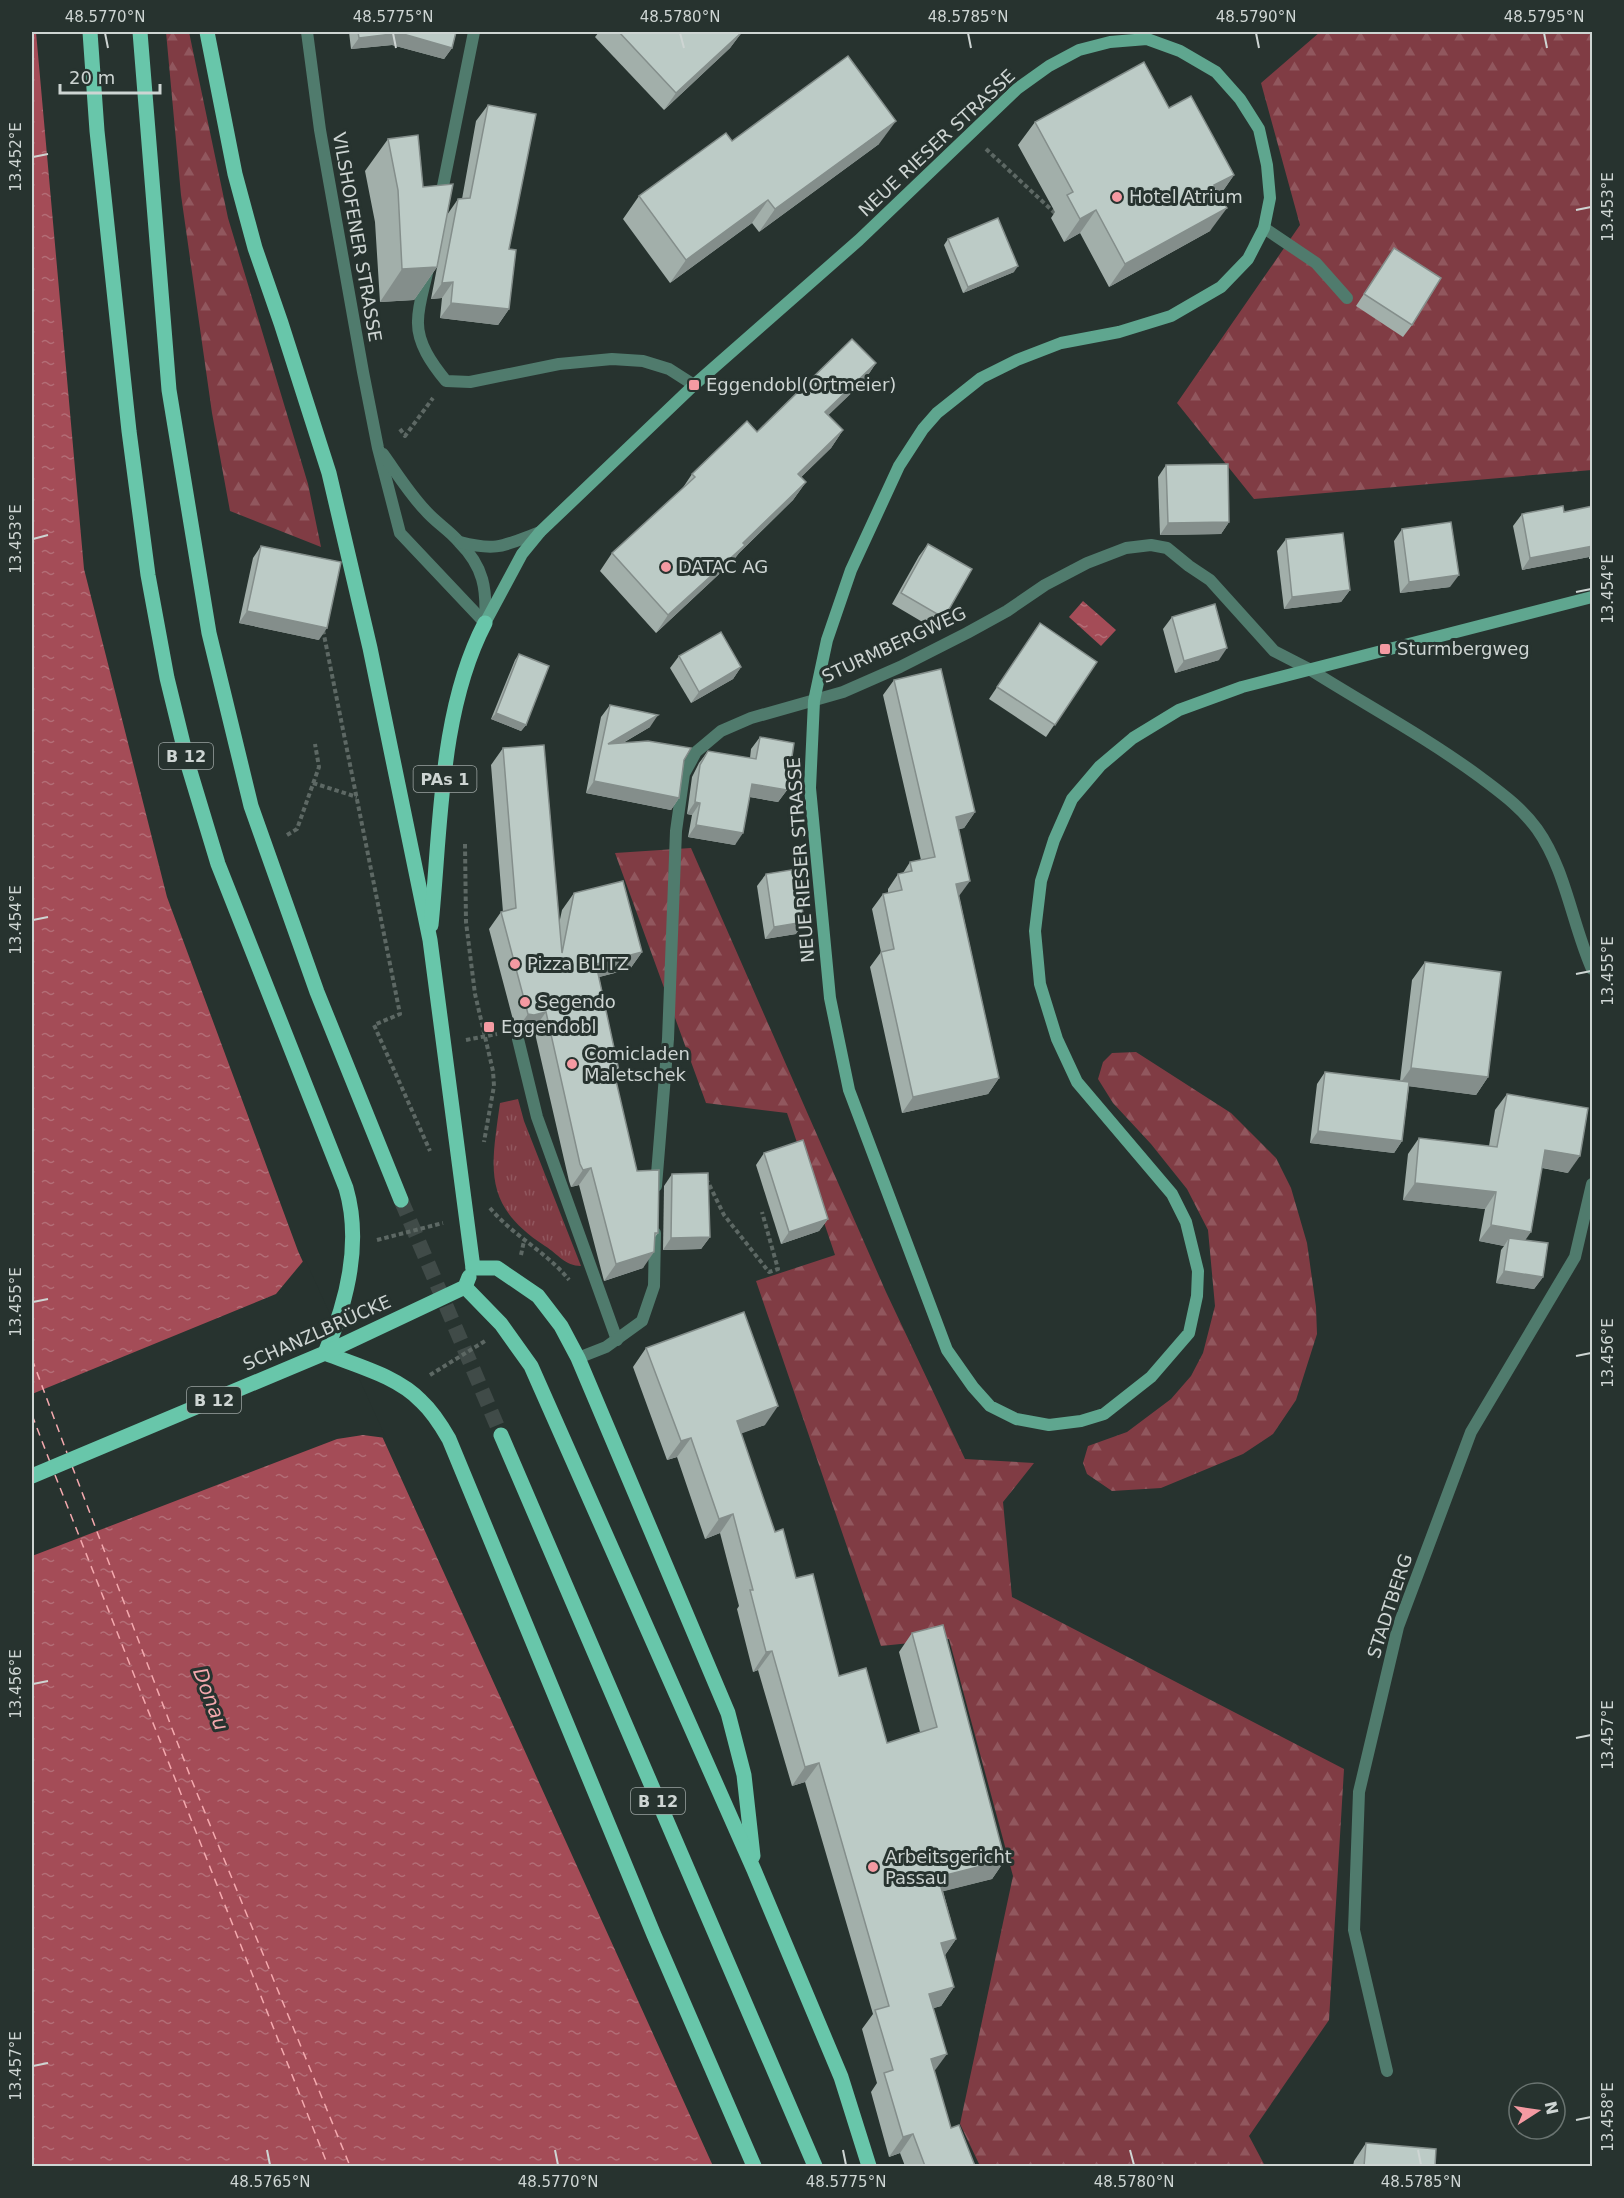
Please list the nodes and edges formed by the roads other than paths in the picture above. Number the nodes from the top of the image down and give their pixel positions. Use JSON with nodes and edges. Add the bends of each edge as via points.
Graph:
{"nodes":[{"id":1,"x":90,"y":32,"type":"edge"},
{"id":2,"x":140,"y":32,"type":"edge"},
{"id":3,"x":207,"y":32,"type":"edge"},
{"id":4,"x":307,"y":32,"type":"edge"},
{"id":5,"x":474,"y":32,"type":"edge"},
{"id":6,"x":1150,"y":35,"type":"edge"},
{"id":7,"x":439,"y":211,"type":"edge"},
{"id":8,"x":1264,"y":228,"type":"junction"},
{"id":9,"x":430,"y":255,"type":"edge"},
{"id":10,"x":1347,"y":298,"type":"dead end"},
{"id":11,"x":694,"y":385,"type":"junction"},
{"id":12,"x":378,"y":448,"type":"junction"},
{"id":13,"x":540,"y":532,"type":"junction"},
{"id":14,"x":460,"y":542,"type":"junction"},
{"id":15,"x":1593,"y":597,"type":"edge"},
{"id":16,"x":485,"y":623,"type":"junction"},
{"id":17,"x":1309,"y":669,"type":"junction"},
{"id":18,"x":814,"y":701,"type":"junction"},
{"id":19,"x":430,"y":940,"type":"junction"},
{"id":20,"x":1593,"y":969,"type":"edge"},
{"id":21,"x":518,"y":1039,"type":"dead end"},
{"id":22,"x":1593,"y":1184,"type":"edge"},
{"id":23,"x":655,"y":1194,"type":"edge"},
{"id":24,"x":401,"y":1200,"type":"tunnel mouth"},
{"id":25,"x":655,"y":1217,"type":"edge"},
{"id":26,"x":470,"y":1276,"type":"junction"},
{"id":27,"x":618,"y":1340,"type":"junction"},
{"id":28,"x":325,"y":1353,"type":"junction"},
{"id":29,"x":578,"y":1358,"type":"junction"},
{"id":30,"x":501,"y":1435,"type":"tunnel mouth"},
{"id":31,"x":32,"y":1476,"type":"edge"},
{"id":32,"x":754,"y":1870,"type":"junction"},
{"id":33,"x":1387,"y":2071,"type":"dead end"},
{"id":34,"x":754,"y":2166,"type":"edge"},
{"id":35,"x":815,"y":2166,"type":"edge"},
{"id":36,"x":869,"y":2166,"type":"edge"}],
"edges":[{"from":1,"to":28,"type":"main road","number":"B 12","via":[[129,431],[147,574],[167,678],[218,864],[346,1188],[353,1217],[351,1268],[338,1323]]},
{"from":2,"to":24,"type":"main road","number":"B 12","via":[[169,390],[209,633],[251,806],[317,992]]},
{"from":3,"to":19,"type":"main road","via":[[233,164],[255,248],[328,473],[370,648]]},
{"from":4,"to":12,"type":"street","name":"VILSHOFENER STRASSE","via":[[320,130]]},
{"from":5,"to":7,"type":"street"},
{"from":6,"to":8,"type":"street","name":"NEUE RIESER STRASSE","number":"PAs 1","via":[[1216,72],[1259,129],[1270,198]]},
{"from":6,"to":11,"type":"street","name":"NEUE RIESER STRASSE","number":"PAs 1","via":[[1079,50],[1017,89],[859,240]]},
{"from":8,"to":10,"type":"street","via":[[1316,263]]},
{"from":8,"to":18,"type":"street","name":"NEUE RIESER STRASSE","number":"PAs 1","via":[[1248,259],[1221,287],[1171,316],[1119,332],[1061,343],[1017,360],[981,378],[937,414],[899,466],[851,570],[827,640]]},
{"from":9,"to":11,"type":"street","via":[[418,322],[430,362],[446,381],[470,382],[559,364],[612,359],[643,361],[669,369]]},
{"from":11,"to":13,"type":"street","name":"NEUE RIESER STRASSE","number":"PAs 1"},
{"from":12,"to":14,"type":"street","name":"VILSHOFENER STRASSE","via":[[424,510]]},
{"from":12,"to":16,"type":"street","name":"VILSHOFENER STRASSE","via":[[400,533]]},
{"from":13,"to":14,"type":"street","via":[[498,547]]},
{"from":13,"to":16,"type":"street","name":"NEUE RIESER STRASSE","number":"PAs 1","via":[[522,554]]},
{"from":14,"to":16,"type":"street","name":"VILSHOFENER STRASSE","via":[[483,578],[487,597]]},
{"from":15,"to":17,"type":"street","name":"NEUE RIESER STRASSE","number":"PAs 1"},
{"from":16,"to":19,"type":"main road","number":"PAs 1","via":[[460,686],[450,742],[436,849]]},
{"from":17,"to":18,"type":"street","name":"STURMBERGWEG","via":[[1274,651],[1210,580],[1167,548],[1151,545],[1126,548],[1087,563],[900,667]]},
{"from":17,"to":18,"type":"street","name":"NEUE RIESER STRASSE","number":"PAs 1","via":[[1179,710],[1133,738],[1100,766],[1072,800],[1054,840],[1041,881],[1035,931],[1040,984],[1057,1040],[1077,1082],[1172,1194],[1186,1222],[1198,1271],[1189,1333],[1151,1377],[1104,1414],[1049,1425],[1016,1419],[990,1406],[947,1350],[849,1090],[830,998],[811,800]]},
{"from":17,"to":20,"type":"street","name":"STURMBERGWEG","via":[[1452,757],[1516,804],[1538,830],[1550,855]]},
{"from":18,"to":23,"type":"street","name":"STURMBERGWEG","via":[[751,718],[721,731],[696,752],[684,774],[676,831],[668,1039]]},
{"from":19,"to":26,"type":"main road"},
{"from":21,"to":27,"type":"street","via":[[537,1117]]},
{"from":22,"to":33,"type":"street","name":"STADTBERG","via":[[1575,1257],[1471,1432],[1398,1627],[1359,1792],[1354,1930]]},
{"from":25,"to":27,"type":"street","via":[[654,1286],[642,1321]]},
{"from":26,"to":28,"type":"main road","name":"SCHANZLBRÜCKE","number":"B 12"},
{"from":26,"to":29,"type":"main road","via":[[498,1268],[538,1296],[561,1326]]},
{"from":26,"to":32,"type":"main road","via":[[486,1308],[531,1366]]},
{"from":27,"to":29,"type":"street"},
{"from":28,"to":31,"type":"main road","name":"SCHANZLBRÜCKE","number":"B 12"},
{"from":28,"to":34,"type":"main road","via":[[386,1377],[411,1392],[438,1420],[449,1439]]},
{"from":29,"to":32,"type":"main road","via":[[728,1713],[744,1775]]},
{"from":30,"to":35,"type":"main road","number":"B 12"},
{"from":32,"to":36,"type":"main road","via":[[841,2077]]}]}
